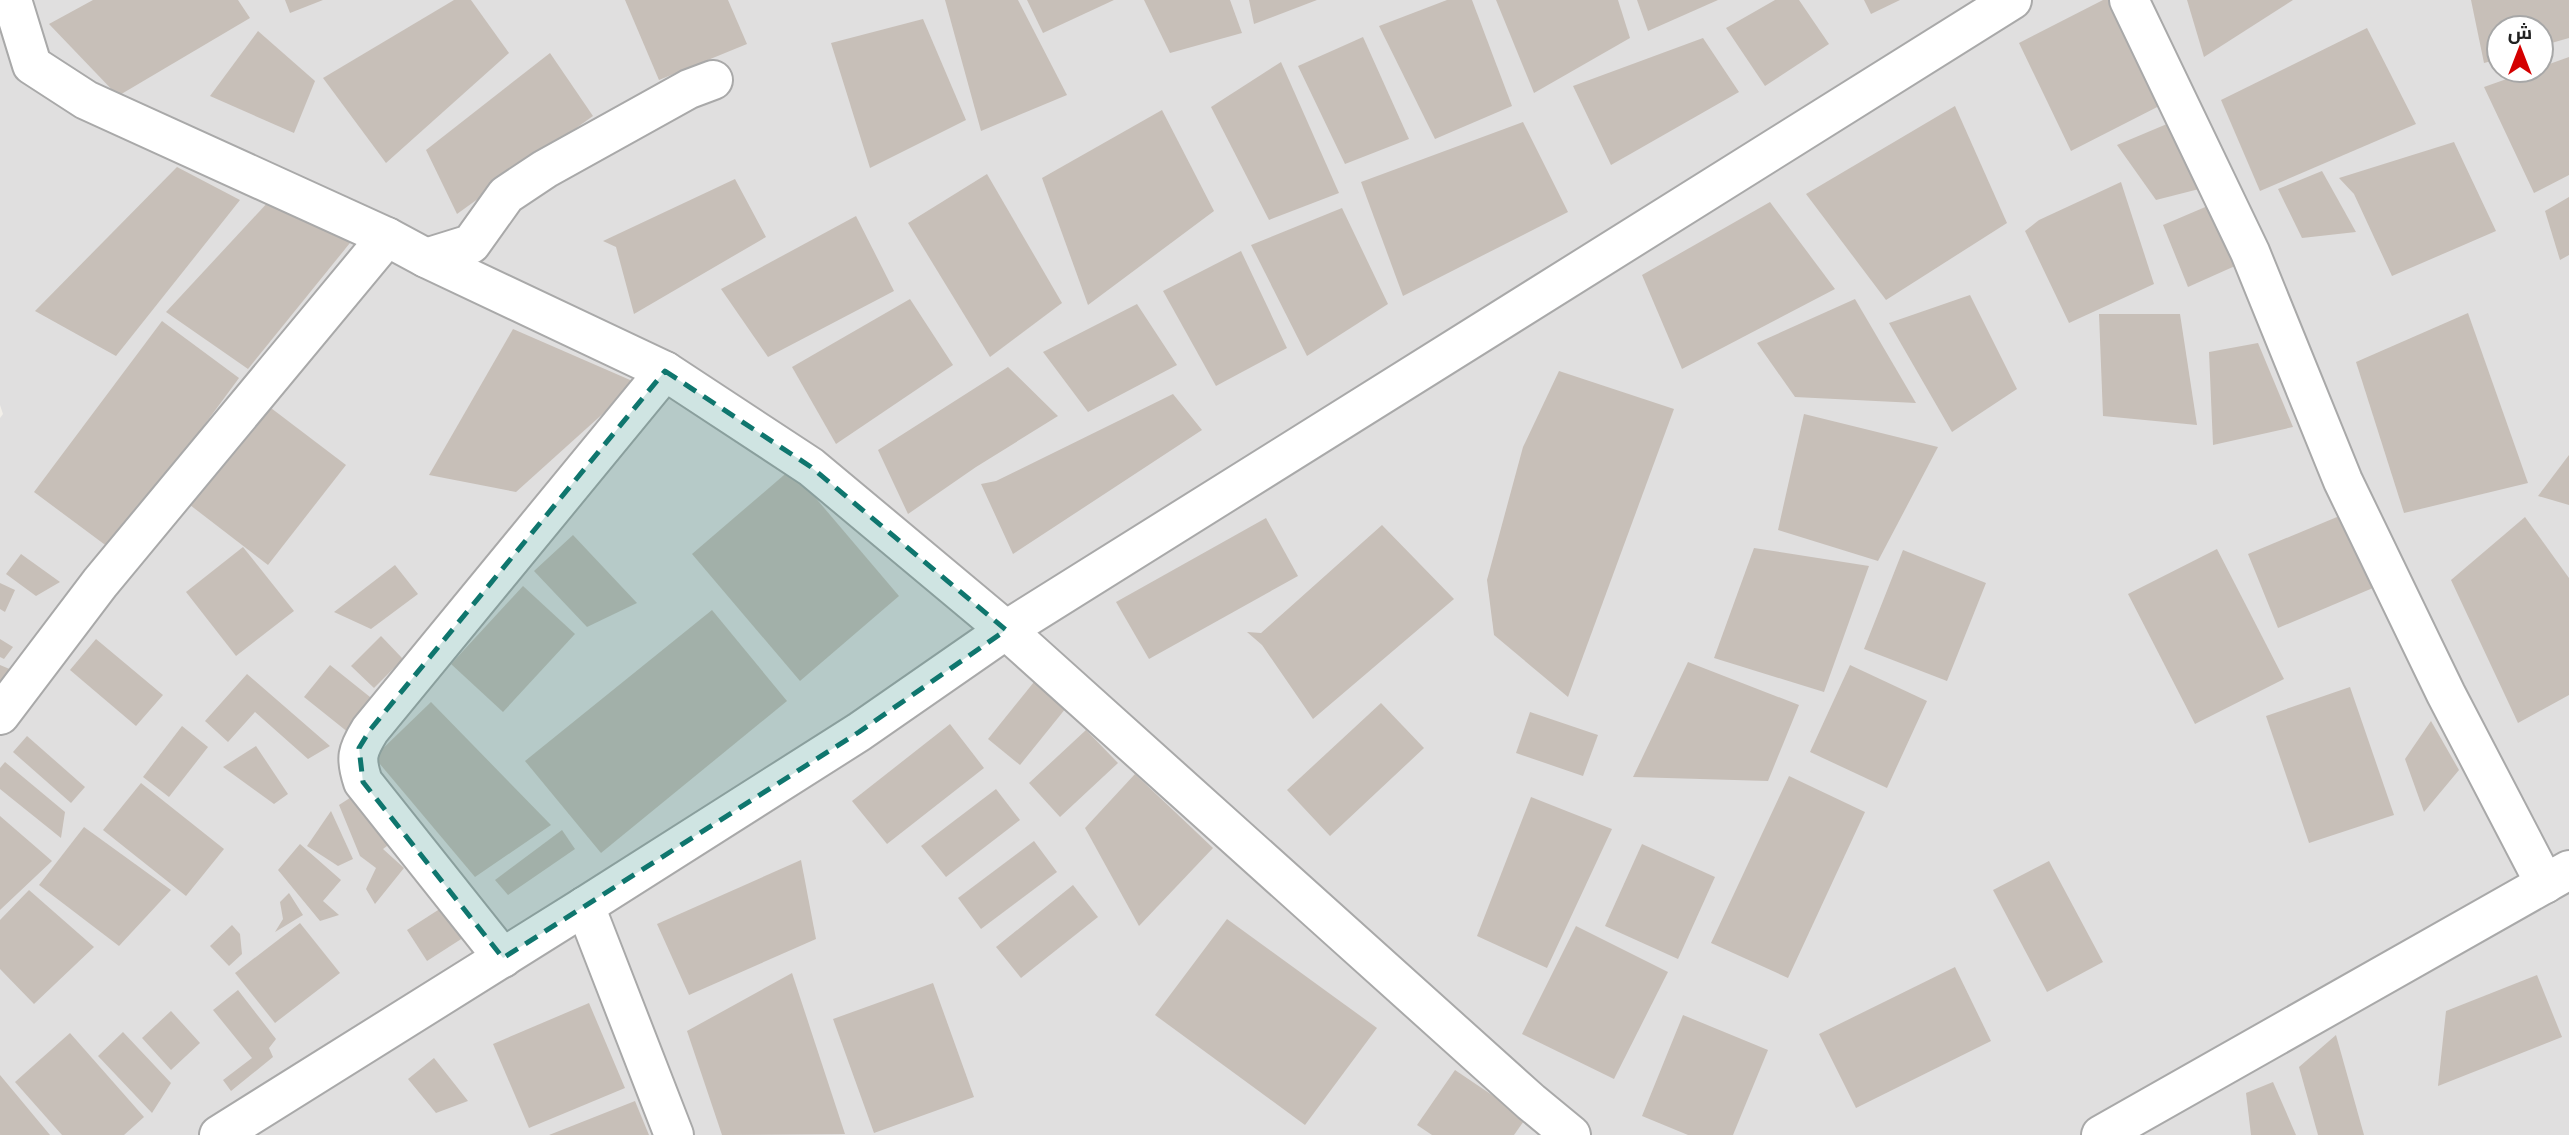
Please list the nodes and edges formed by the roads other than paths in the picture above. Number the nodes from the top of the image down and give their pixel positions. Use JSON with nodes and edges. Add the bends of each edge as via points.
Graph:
{"nodes":[{"id":1,"x":12,"y":0,"type":"edge"},
{"id":2,"x":2012,"y":0,"type":"edge"},
{"id":3,"x":2129,"y":0,"type":"edge"},
{"id":4,"x":713,"y":80,"type":"dead end"},
{"id":5,"x":387,"y":237,"type":"junction"},
{"id":6,"x":426,"y":258,"type":"junction"},
{"id":7,"x":665,"y":371,"type":"junction"},
{"id":8,"x":1006,"y":630,"type":"junction"},
{"id":9,"x":0,"y":715,"type":"edge"},
{"id":10,"x":2557,"y":877,"type":"edge"},
{"id":11,"x":585,"y":906,"type":"junction"},
{"id":12,"x":503,"y":958,"type":"junction"},
{"id":13,"x":219,"y":1135,"type":"edge"},
{"id":14,"x":674,"y":1135,"type":"edge"},
{"id":15,"x":1571,"y":1135,"type":"edge"},
{"id":16,"x":2101,"y":1135,"type":"edge"}],
"edges":[{"from":1,"to":5,"type":"street","via":[[32,65],[86,100]]},
{"from":2,"to":8,"type":"street"},
{"from":3,"to":10,"type":"street","via":[[2250,252],[2343,481],[2446,694]]},
{"from":4,"to":6,"type":"street","via":[[545,169],[506,195],[471,244]]},
{"from":5,"to":6,"type":"street"},
{"from":5,"to":9,"type":"street","via":[[100,583]]},
{"from":6,"to":7,"type":"street"},
{"from":7,"to":8,"type":"street","via":[[811,467]]},
{"from":7,"to":12,"type":"street","via":[[359,748],[357,765],[363,782]]},
{"from":8,"to":11,"type":"street","via":[[859,732]]},
{"from":8,"to":15,"type":"street"},
{"from":10,"to":16,"type":"street"},
{"from":11,"to":12,"type":"street"},
{"from":11,"to":14,"type":"street"},
{"from":12,"to":13,"type":"street"}]}
